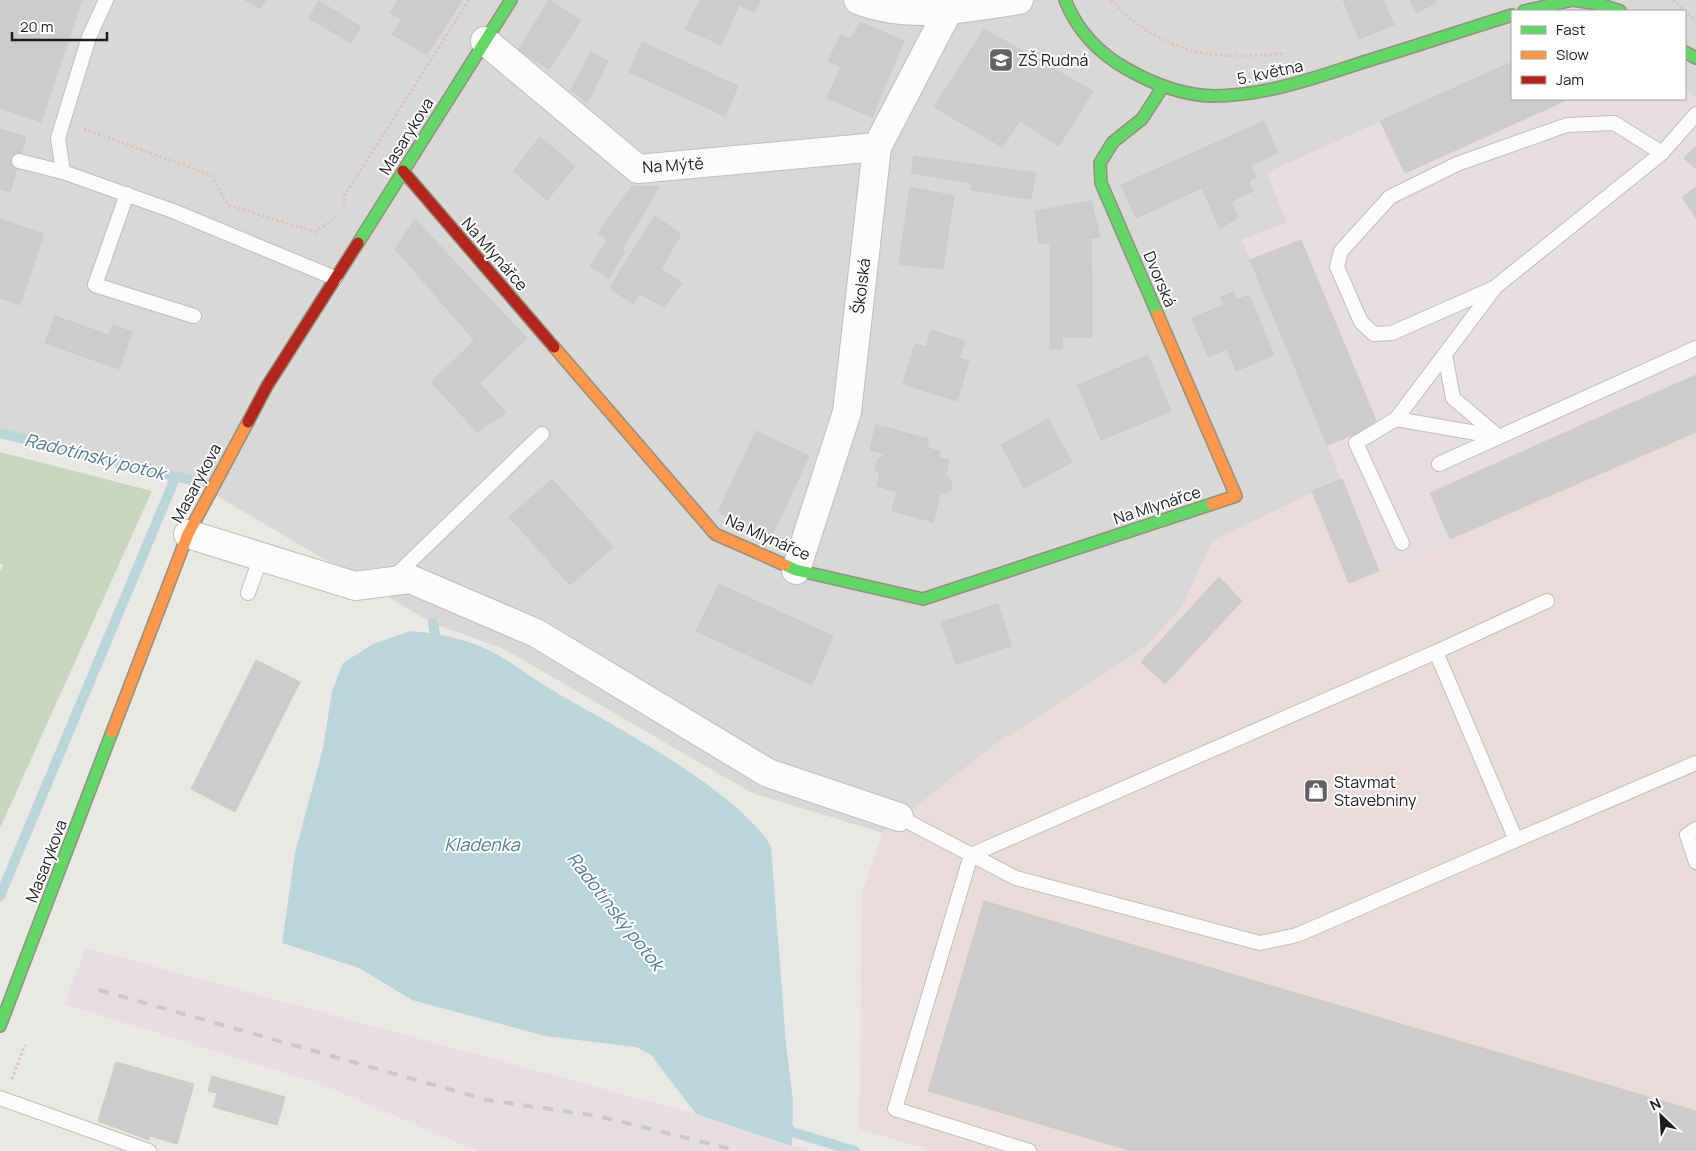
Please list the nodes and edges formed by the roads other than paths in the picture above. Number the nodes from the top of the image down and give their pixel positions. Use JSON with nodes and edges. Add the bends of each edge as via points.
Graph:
{"nodes":[{"id":1,"x":106,"y":0,"type":"edge"},
{"id":2,"x":511,"y":0,"type":"edge"},
{"id":3,"x":858,"y":0,"type":"edge"},
{"id":4,"x":1019,"y":0,"type":"edge"},
{"id":5,"x":1065,"y":0,"type":"edge"},
{"id":6,"x":953,"y":6,"type":"edge"},
{"id":7,"x":1528,"y":10,"type":"edge"},
{"id":8,"x":1617,"y":10,"type":"edge"},
{"id":9,"x":1511,"y":15,"type":"edge"},
{"id":10,"x":485,"y":41,"type":"junction"},
{"id":11,"x":1162,"y":88,"type":"junction"},
{"id":12,"x":1696,"y":114,"type":"edge"},
{"id":13,"x":877,"y":147,"type":"junction"},
{"id":14,"x":1662,"y":153,"type":"junction"},
{"id":15,"x":19,"y":162,"type":"dead end"},
{"id":16,"x":403,"y":171,"type":"junction"},
{"id":17,"x":63,"y":172,"type":"junction"},
{"id":18,"x":126,"y":194,"type":"junction"},
{"id":19,"x":335,"y":278,"type":"junction"},
{"id":20,"x":1494,"y":288,"type":"junction"},
{"id":21,"x":194,"y":316,"type":"dead end"},
{"id":22,"x":1696,"y":348,"type":"edge"},
{"id":23,"x":1444,"y":355,"type":"junction"},
{"id":24,"x":1396,"y":419,"type":"junction"},
{"id":25,"x":542,"y":434,"type":"dead end"},
{"id":26,"x":1500,"y":437,"type":"junction"},
{"id":27,"x":1439,"y":464,"type":"dead end"},
{"id":28,"x":1236,"y":496,"type":"joint"},
{"id":29,"x":188,"y":534,"type":"junction"},
{"id":30,"x":1402,"y":543,"type":"dead end"},
{"id":31,"x":261,"y":557,"type":"junction"},
{"id":32,"x":796,"y":570,"type":"junction"},
{"id":33,"x":389,"y":582,"type":"junction"},
{"id":34,"x":248,"y":593,"type":"dead end"},
{"id":35,"x":1547,"y":601,"type":"dead end"},
{"id":36,"x":1436,"y":652,"type":"junction"},
{"id":37,"x":1696,"y":763,"type":"edge"},
{"id":38,"x":899,"y":817,"type":"joint"},
{"id":39,"x":1696,"y":829,"type":"edge"},
{"id":40,"x":1516,"y":840,"type":"junction"},
{"id":41,"x":972,"y":855,"type":"junction"},
{"id":42,"x":1696,"y":862,"type":"edge"},
{"id":43,"x":0,"y":1026,"type":"edge"},
{"id":44,"x":0,"y":1098,"type":"edge"},
{"id":45,"x":150,"y":1151,"type":"edge"},
{"id":46,"x":1029,"y":1151,"type":"edge"}],
"edges":[{"from":1,"to":17,"type":"lane","via":[[89,37],[58,138]]},
{"from":2,"to":10,"type":"main road","name":"Masarykova"},
{"from":3,"to":6,"type":"street","via":[[897,8]]},
{"from":4,"to":6,"type":"street"},
{"from":5,"to":11,"type":"main road","name":"5. května","via":[[1070,16],[1093,46],[1135,76]]},
{"from":6,"to":13,"type":"street","name":"Školská"},
{"from":7,"to":8,"type":"main road","via":[[1573,0]]},
{"from":9,"to":11,"type":"main road","name":"5. května","via":[[1282,89],[1238,96],[1197,96]]},
{"from":10,"to":13,"type":"street","name":"Na Mýtě","via":[[638,169]]},
{"from":10,"to":16,"type":"main road","name":"Masarykova"},
{"from":11,"to":28,"type":"main road","name":"Dvorská","via":[[1142,119],[1113,142],[1100,163],[1101,183]]},
{"from":12,"to":14,"type":"lane"},
{"from":13,"to":32,"type":"street","name":"Školská","via":[[847,412]]},
{"from":14,"to":20,"type":"lane"},
{"from":14,"to":20,"type":"lane","via":[[1614,123],[1567,125],[1457,164],[1390,197],[1341,250],[1337,267],[1361,322],[1374,334],[1392,333]]},
{"from":15,"to":17,"type":"lane"},
{"from":16,"to":19,"type":"main road","name":"Masarykova"},
{"from":16,"to":32,"type":"main road","name":"Na Mlynářce","via":[[715,534]]},
{"from":17,"to":18,"type":"lane"},
{"from":18,"to":19,"type":"lane"},
{"from":18,"to":21,"type":"lane","via":[[96,285]]},
{"from":19,"to":29,"type":"main road","name":"Masarykova","via":[[267,386]]},
{"from":20,"to":23,"type":"lane"},
{"from":22,"to":26,"type":"lane"},
{"from":23,"to":24,"type":"lane"},
{"from":23,"to":26,"type":"lane","via":[[1453,398]]},
{"from":24,"to":26,"type":"lane"},
{"from":24,"to":30,"type":"lane","via":[[1356,443]]},
{"from":25,"to":33,"type":"lane"},
{"from":26,"to":27,"type":"lane"},
{"from":28,"to":32,"type":"main road","name":"Na Mlynářce","via":[[924,599]]},
{"from":29,"to":31,"type":"street"},
{"from":29,"to":43,"type":"main road","name":"Masarykova"},
{"from":31,"to":33,"type":"street","via":[[355,586]]},
{"from":31,"to":34,"type":"lane"},
{"from":33,"to":38,"type":"street","via":[[410,579],[536,633],[768,773]]},
{"from":35,"to":36,"type":"lane"},
{"from":36,"to":40,"type":"lane"},
{"from":36,"to":41,"type":"lane"},
{"from":37,"to":40,"type":"lane"},
{"from":38,"to":41,"type":"lane"},
{"from":39,"to":42,"type":"lane","via":[[1687,835]]},
{"from":40,"to":41,"type":"lane","via":[[1297,935],[1260,943],[1016,878]]},
{"from":41,"to":46,"type":"lane","via":[[895,1109]]},
{"from":44,"to":45,"type":"lane"}]}
